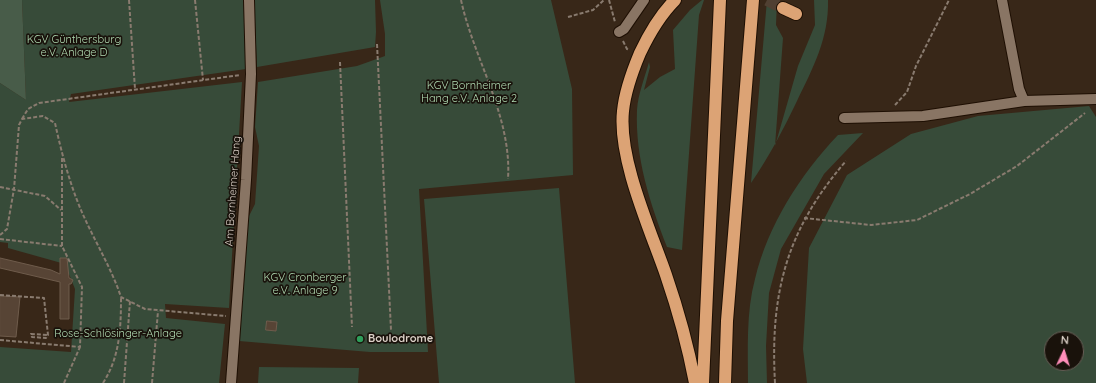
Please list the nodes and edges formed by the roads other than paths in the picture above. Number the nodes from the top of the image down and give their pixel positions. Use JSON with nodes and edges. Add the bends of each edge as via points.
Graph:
{"nodes":[{"id":1,"x":249,"y":0,"type":"edge"},
{"id":2,"x":644,"y":0,"type":"edge"},
{"id":3,"x":675,"y":0,"type":"edge"},
{"id":4,"x":720,"y":0,"type":"edge"},
{"id":5,"x":753,"y":0,"type":"edge"},
{"id":6,"x":1002,"y":0,"type":"edge"},
{"id":7,"x":783,"y":8,"type":"tunnel mouth"},
{"id":8,"x":796,"y":14,"type":"dead end"},
{"id":9,"x":619,"y":32,"type":"dead end"},
{"id":10,"x":1096,"y":99,"type":"edge"},
{"id":11,"x":1024,"y":101,"type":"junction"},
{"id":12,"x":844,"y":118,"type":"dead end"},
{"id":13,"x":231,"y":383,"type":"edge"},
{"id":14,"x":695,"y":383,"type":"edge"},
{"id":15,"x":703,"y":383,"type":"edge"},
{"id":16,"x":725,"y":383,"type":"edge"}],
"edges":[{"from":1,"to":13,"type":"street","name":"Am Bornheimer Hang","via":[[251,74]]},
{"from":2,"to":9,"type":"street","via":[[624,29]]},
{"from":3,"to":14,"type":"highway","via":[[652,29],[634,66],[623,112],[624,139],[642,210],[680,321]]},
{"from":4,"to":15,"type":"highway"},
{"from":5,"to":16,"type":"highway","via":[[727,321]]},
{"from":6,"to":11,"type":"street","via":[[1019,89]]},
{"from":7,"to":8,"type":"highway"},
{"from":10,"to":11,"type":"street"},
{"from":11,"to":12,"type":"street","via":[[922,116]]}]}
